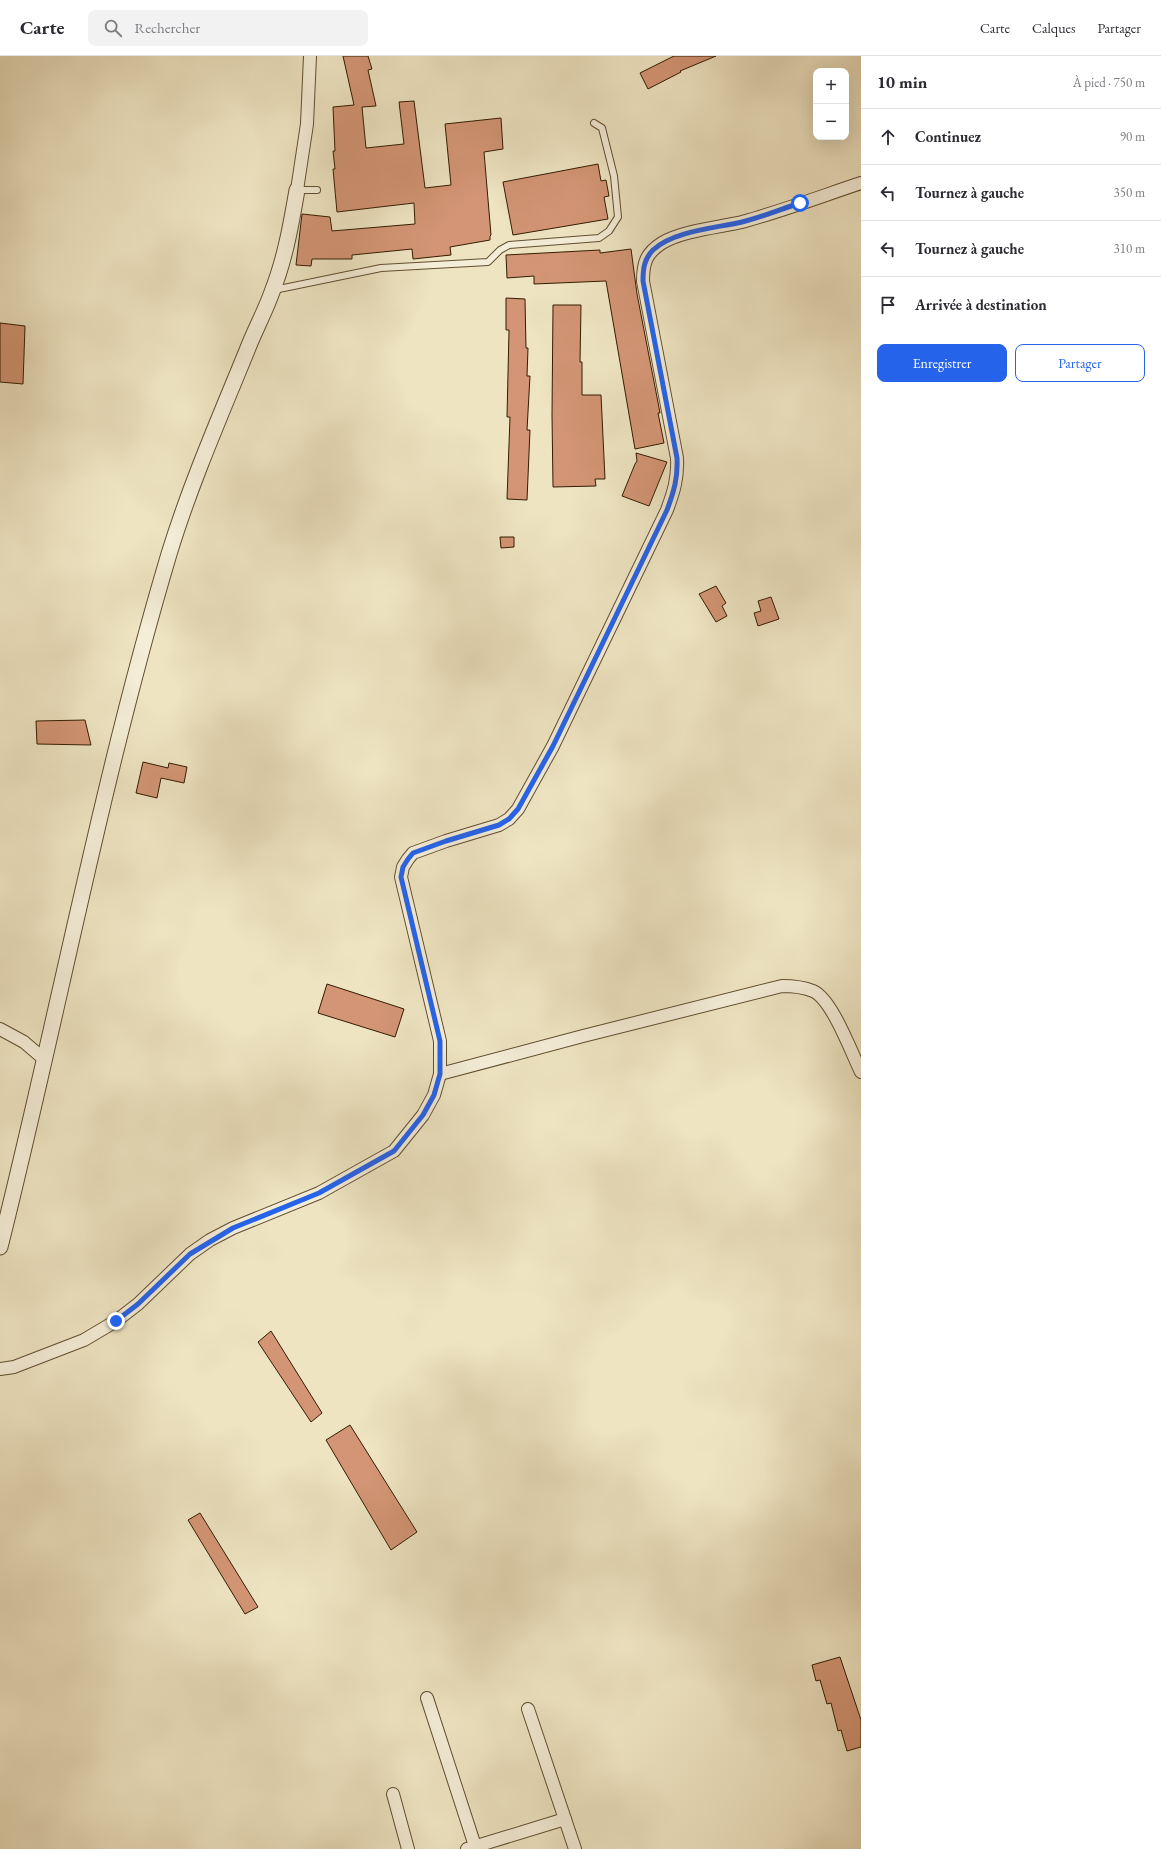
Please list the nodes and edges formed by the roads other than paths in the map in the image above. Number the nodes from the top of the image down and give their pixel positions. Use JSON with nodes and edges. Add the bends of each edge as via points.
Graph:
{"nodes":[{"id":1,"x":310,"y":56,"type":"edge"},
{"id":2,"x":594,"y":123,"type":"dead end"},
{"id":3,"x":861,"y":182,"type":"edge"},
{"id":4,"x":297,"y":190,"type":"junction"},
{"id":5,"x":317,"y":190,"type":"dead end"},
{"id":6,"x":273,"y":291,"type":"junction"},
{"id":7,"x":0,"y":1029,"type":"edge"},
{"id":8,"x":45,"y":1060,"type":"junction"},
{"id":9,"x":861,"y":1072,"type":"edge"},
{"id":10,"x":440,"y":1074,"type":"junction"},
{"id":11,"x":0,"y":1247,"type":"edge"},
{"id":12,"x":0,"y":1369,"type":"edge"},
{"id":13,"x":427,"y":1698,"type":"dead end"},
{"id":14,"x":528,"y":1709,"type":"dead end"},
{"id":15,"x":393,"y":1794,"type":"dead end"},
{"id":16,"x":564,"y":1819,"type":"junction"},
{"id":17,"x":473,"y":1848,"type":"edge"},
{"id":18,"x":408,"y":1849,"type":"edge"},
{"id":19,"x":575,"y":1849,"type":"edge"}],
"edges":[{"from":1,"to":4,"type":"street","via":[[306,124]]},
{"from":2,"to":6,"type":"lane","via":[[602,128],[614,176],[618,217],[609,231],[599,238],[509,245],[488,262],[381,268]]},
{"from":3,"to":10,"type":"street","via":[[743,221],[675,237],[663,242],[647,258],[643,266],[643,281],[677,458],[678,476],[667,510],[553,746],[518,809],[499,825],[413,853],[403,867],[401,877],[440,1041]]},
{"from":4,"to":5,"type":"lane"},
{"from":4,"to":6,"type":"street","via":[[287,242]]},
{"from":6,"to":8,"type":"street","via":[[187,501],[167,561],[133,678]]},
{"from":7,"to":8,"type":"street","via":[[24,1042]]},
{"from":8,"to":11,"type":"street"},
{"from":9,"to":10,"type":"street","via":[[828,1003],[814,991],[782,986]]},
{"from":10,"to":12,"type":"street","via":[[434,1095],[423,1115],[394,1151],[319,1193],[210,1240],[190,1254],[138,1304],[84,1340],[14,1367]]},
{"from":13,"to":17,"type":"street"},
{"from":14,"to":16,"type":"street"},
{"from":15,"to":18,"type":"street"},
{"from":16,"to":17,"type":"street"},
{"from":16,"to":19,"type":"street"}]}
